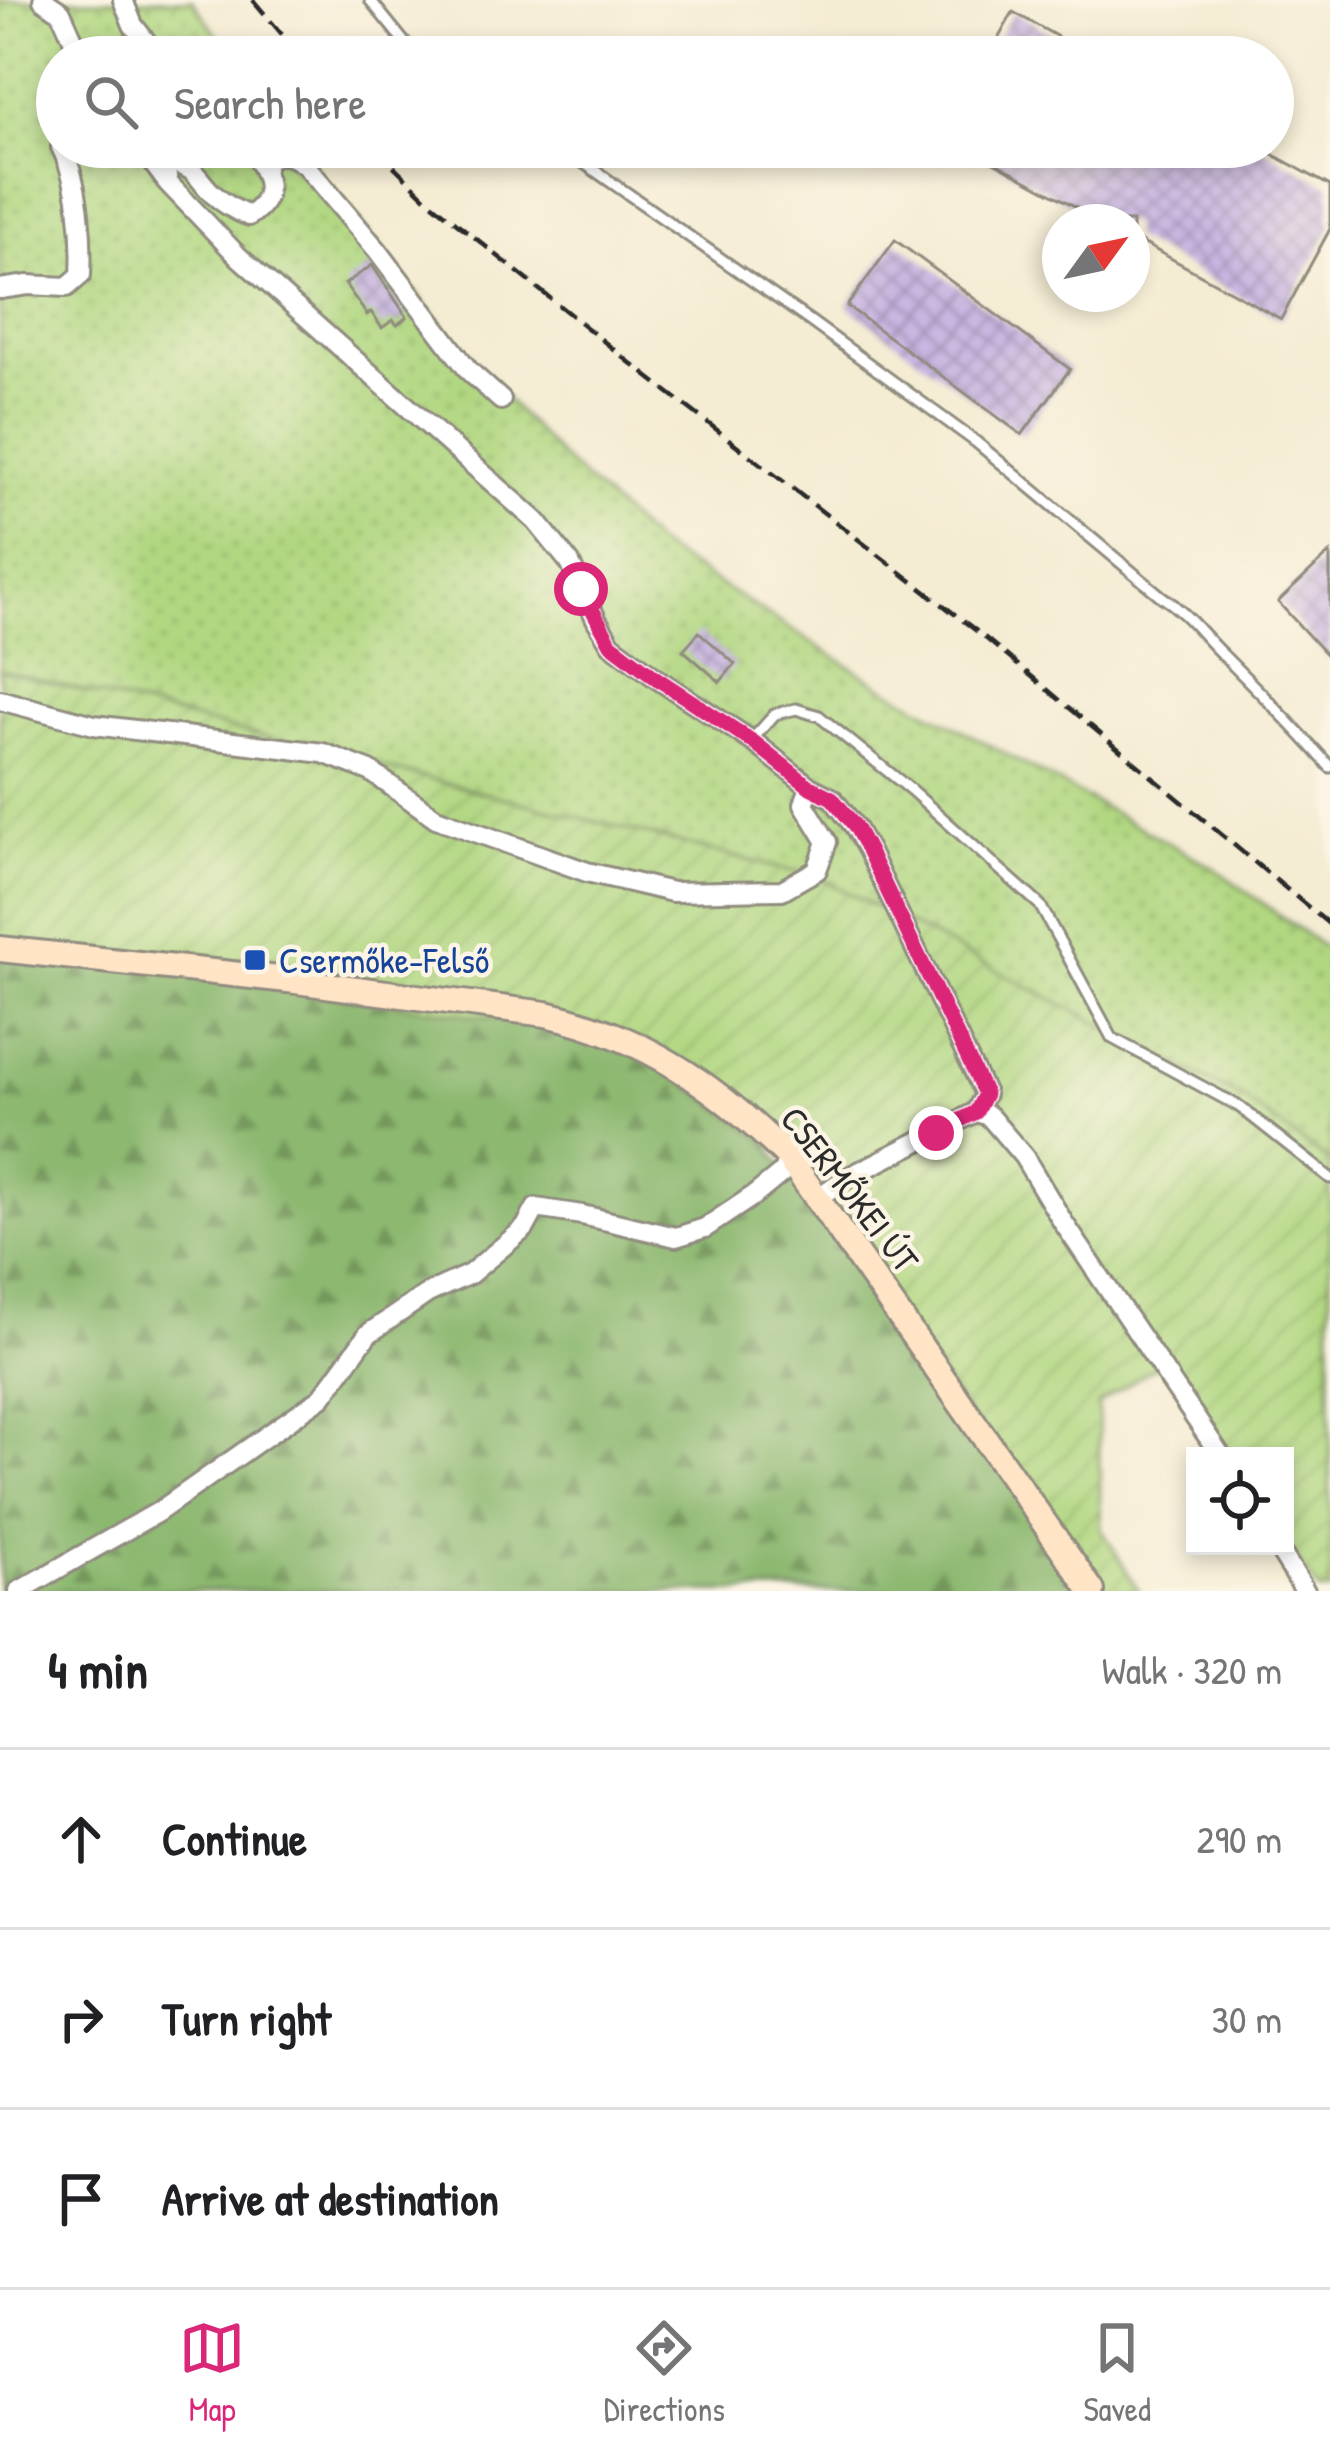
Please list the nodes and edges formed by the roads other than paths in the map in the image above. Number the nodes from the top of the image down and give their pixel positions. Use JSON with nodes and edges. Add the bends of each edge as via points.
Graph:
{"nodes":[{"id":1,"x":43,"y":0,"type":"edge"},
{"id":2,"x":122,"y":0,"type":"edge"},
{"id":3,"x":370,"y":0,"type":"edge"},
{"id":4,"x":72,"y":36,"type":"edge"},
{"id":5,"x":142,"y":36,"type":"edge"},
{"id":6,"x":399,"y":36,"type":"edge"},
{"id":7,"x":71,"y":168,"type":"edge"},
{"id":8,"x":156,"y":168,"type":"edge"},
{"id":9,"x":168,"y":168,"type":"edge"},
{"id":10,"x":189,"y":168,"type":"edge"},
{"id":11,"x":262,"y":168,"type":"edge"},
{"id":12,"x":265,"y":168,"type":"edge"},
{"id":13,"x":308,"y":168,"type":"edge"},
{"id":14,"x":591,"y":168,"type":"edge"},
{"id":15,"x":264,"y":172,"type":"junction"},
{"id":16,"x":168,"y":184,"type":"junction"},
{"id":17,"x":0,"y":289,"type":"edge"},
{"id":18,"x":501,"y":400,"type":"dead end"},
{"id":19,"x":0,"y":700,"type":"edge"},
{"id":20,"x":755,"y":743,"type":"junction"},
{"id":21,"x":1330,"y":767,"type":"edge"},
{"id":22,"x":810,"y":787,"type":"junction"},
{"id":23,"x":0,"y":949,"type":"edge"},
{"id":24,"x":976,"y":1112,"type":"junction"},
{"id":25,"x":788,"y":1157,"type":"junction"},
{"id":26,"x":1330,"y":1178,"type":"edge"},
{"id":27,"x":819,"y":1197,"type":"junction"},
{"id":28,"x":1215,"y":1447,"type":"edge"},
{"id":29,"x":1283,"y":1555,"type":"edge"},
{"id":30,"x":19,"y":1591,"type":"edge"},
{"id":31,"x":1092,"y":1591,"type":"edge"},
{"id":32,"x":1305,"y":1591,"type":"edge"}],
"edges":[{"from":1,"to":4,"type":"street","via":[[61,12]]},
{"from":2,"to":5,"type":"street"},
{"from":3,"to":6,"type":"lane"},
{"from":7,"to":17,"type":"street","via":[[81,274],[67,287]]},
{"from":8,"to":16,"type":"street"},
{"from":9,"to":16,"type":"street"},
{"from":10,"to":15,"type":"street","via":[[249,216],[265,205]]},
{"from":11,"to":15,"type":"street"},
{"from":12,"to":15,"type":"street"},
{"from":13,"to":18,"type":"street","via":[[469,371]]},
{"from":14,"to":21,"type":"lane","via":[[976,442],[1184,610]]},
{"from":16,"to":20,"type":"street","via":[[536,521],[570,563],[611,644]]},
{"from":19,"to":22,"type":"street","via":[[94,725],[323,753],[370,771],[436,818],[587,872],[672,892],[782,890],[817,870],[826,842],[804,803]]},
{"from":20,"to":22,"type":"street"},
{"from":20,"to":26,"type":"lane","via":[[775,714],[819,716],[1040,905],[1112,1039],[1240,1108]]},
{"from":22,"to":24,"type":"street","via":[[832,798],[868,850],[985,1094]]},
{"from":23,"to":25,"type":"main road","name":"CSERMŐKEI ÚT","via":[[580,1021],[676,1065]]},
{"from":24,"to":27,"type":"street"},
{"from":24,"to":28,"type":"street","via":[[1024,1157]]},
{"from":25,"to":27,"type":"main road","name":"CSERMŐKEI ÚT"},
{"from":25,"to":30,"type":"street","via":[[783,1172],[756,1194],[676,1237],[536,1208],[525,1228],[470,1274],[368,1334],[322,1397],[158,1512]]},
{"from":27,"to":31,"type":"main road","name":"CSERMŐKEI ÚT"},
{"from":29,"to":32,"type":"street"}]}
